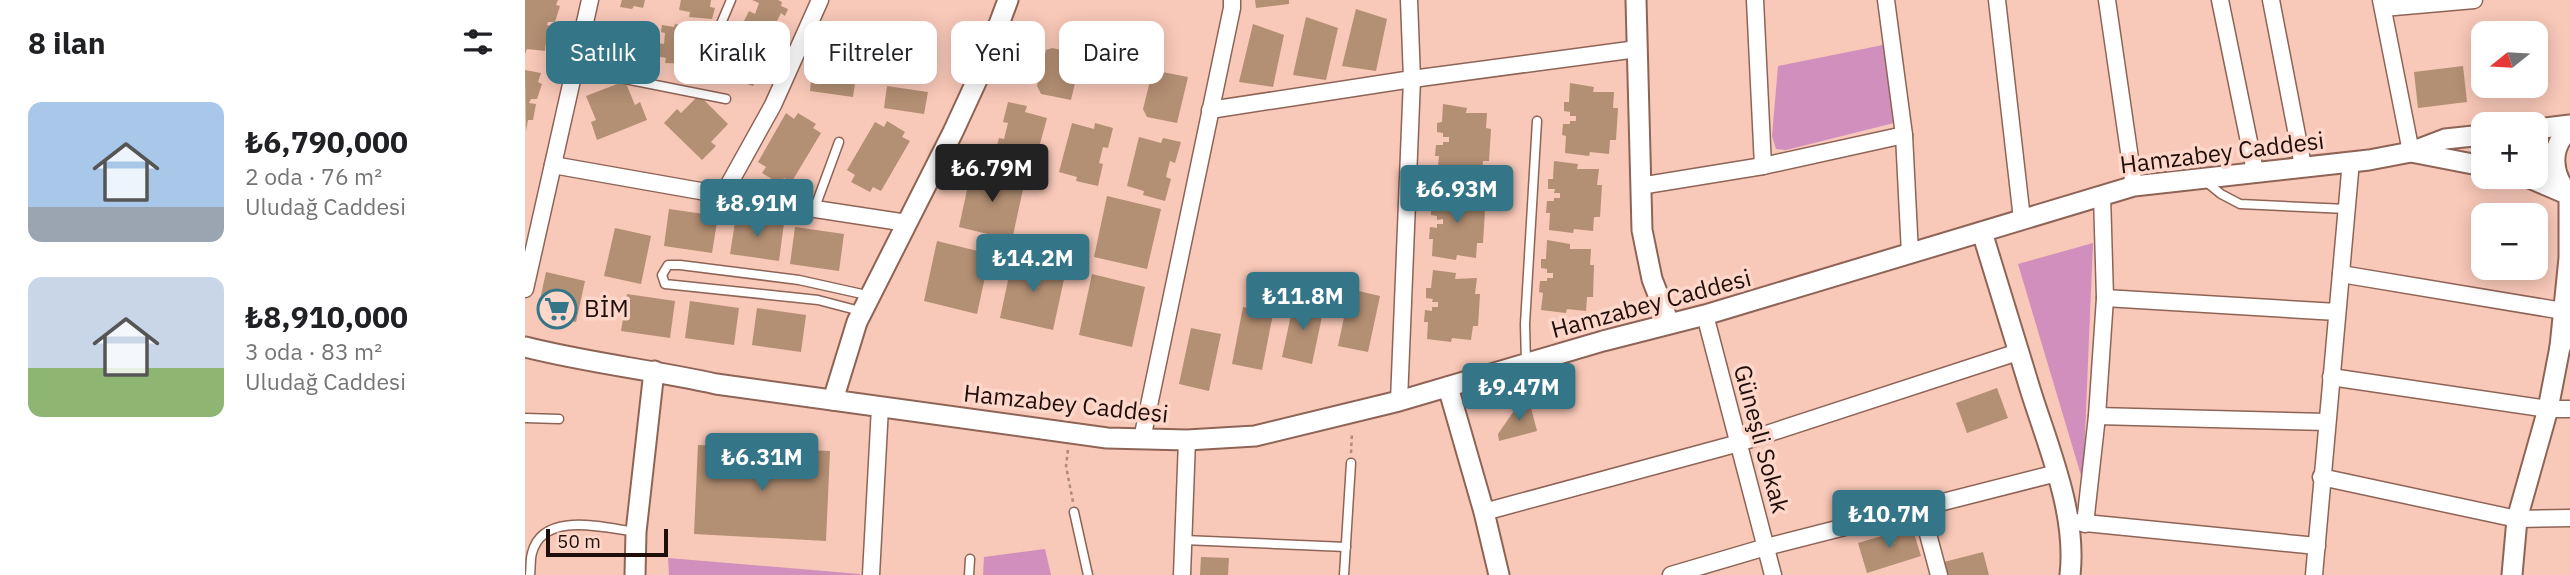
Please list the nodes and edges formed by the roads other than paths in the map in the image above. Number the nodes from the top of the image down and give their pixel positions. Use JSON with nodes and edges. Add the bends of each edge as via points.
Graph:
{"nodes":[{"id":1,"x":590,"y":0,"type":"edge"},
{"id":2,"x":731,"y":0,"type":"edge"},
{"id":3,"x":820,"y":0,"type":"edge"},
{"id":4,"x":1008,"y":0,"type":"edge"},
{"id":5,"x":1232,"y":0,"type":"edge"},
{"id":6,"x":1409,"y":0,"type":"edge"},
{"id":7,"x":1636,"y":0,"type":"edge"},
{"id":8,"x":1755,"y":0,"type":"edge"},
{"id":9,"x":1886,"y":0,"type":"edge"},
{"id":10,"x":1997,"y":0,"type":"edge"},
{"id":11,"x":2106,"y":0,"type":"edge"},
{"id":12,"x":2220,"y":0,"type":"edge"},
{"id":13,"x":2271,"y":0,"type":"edge"},
{"id":14,"x":2474,"y":0,"type":"edge"},
{"id":15,"x":2382,"y":4,"type":"edge"},
{"id":16,"x":585,"y":21,"type":"edge"},
{"id":17,"x":722,"y":21,"type":"edge"},
{"id":18,"x":1637,"y":49,"type":"junction"},
{"id":19,"x":1412,"y":79,"type":"junction"},
{"id":20,"x":572,"y":84,"type":"edge"},
{"id":21,"x":650,"y":84,"type":"edge"},
{"id":22,"x":726,"y":99,"type":"dead end"},
{"id":23,"x":1210,"y":110,"type":"junction"},
{"id":24,"x":1537,"y":121,"type":"dead end"},
{"id":25,"x":2570,"y":127,"type":"edge"},
{"id":26,"x":2548,"y":128,"type":"edge"},
{"id":27,"x":1903,"y":135,"type":"junction"},
{"id":28,"x":2471,"y":136,"type":"edge"},
{"id":29,"x":839,"y":142,"type":"dead end"},
{"id":30,"x":2411,"y":152,"type":"junction"},
{"id":31,"x":2351,"y":161,"type":"junction"},
{"id":32,"x":2471,"y":164,"type":"edge"},
{"id":33,"x":553,"y":165,"type":"junction"},
{"id":34,"x":1763,"y":166,"type":"junction"},
{"id":35,"x":2303,"y":166,"type":"junction"},
{"id":36,"x":2255,"y":171,"type":"junction"},
{"id":37,"x":2202,"y":178,"type":"junction"},
{"id":38,"x":1640,"y":186,"type":"junction"},
{"id":39,"x":2134,"y":186,"type":"junction"},
{"id":40,"x":2548,"y":186,"type":"edge"},
{"id":41,"x":723,"y":195,"type":"junction"},
{"id":42,"x":2102,"y":195,"type":"junction"},
{"id":43,"x":2570,"y":195,"type":"edge"},
{"id":44,"x":2347,"y":209,"type":"junction"},
{"id":45,"x":814,"y":210,"type":"junction"},
{"id":46,"x":2022,"y":219,"type":"junction"},
{"id":47,"x":907,"y":223,"type":"junction"},
{"id":48,"x":1982,"y":232,"type":"junction"},
{"id":49,"x":1910,"y":254,"type":"junction"},
{"id":50,"x":2341,"y":274,"type":"junction"},
{"id":51,"x":525,"y":289,"type":"edge"},
{"id":52,"x":2105,"y":298,"type":"junction"},
{"id":53,"x":867,"y":303,"type":"junction"},
{"id":54,"x":2337,"y":312,"type":"junction"},
{"id":55,"x":1705,"y":315,"type":"junction"},
{"id":56,"x":2567,"y":320,"type":"edge"},
{"id":57,"x":1669,"y":323,"type":"junction"},
{"id":58,"x":525,"y":347,"type":"edge"},
{"id":59,"x":2018,"y":352,"type":"junction"},
{"id":60,"x":1526,"y":364,"type":"junction"},
{"id":61,"x":654,"y":371,"type":"junction"},
{"id":62,"x":2331,"y":377,"type":"junction"},
{"id":63,"x":1448,"y":387,"type":"junction"},
{"id":64,"x":833,"y":400,"type":"junction"},
{"id":65,"x":1399,"y":401,"type":"junction"},
{"id":66,"x":880,"y":407,"type":"junction"},
{"id":67,"x":2548,"y":409,"type":"junction"},
{"id":68,"x":2570,"y":409,"type":"edge"},
{"id":69,"x":2097,"y":416,"type":"junction"},
{"id":70,"x":525,"y":418,"type":"edge"},
{"id":71,"x":559,"y":419,"type":"dead end"},
{"id":72,"x":2327,"y":422,"type":"junction"},
{"id":73,"x":1142,"y":439,"type":"junction"},
{"id":74,"x":1187,"y":440,"type":"junction"},
{"id":75,"x":1739,"y":443,"type":"junction"},
{"id":76,"x":1351,"y":463,"type":"road end"},
{"id":77,"x":2057,"y":474,"type":"junction"},
{"id":78,"x":2321,"y":477,"type":"junction"},
{"id":79,"x":1921,"y":508,"type":"junction"},
{"id":80,"x":1074,"y":512,"type":"road end"},
{"id":81,"x":1484,"y":512,"type":"junction"},
{"id":82,"x":2570,"y":518,"type":"edge"},
{"id":83,"x":2517,"y":519,"type":"junction"},
{"id":84,"x":2076,"y":522,"type":"junction"},
{"id":85,"x":636,"y":532,"type":"junction"},
{"id":86,"x":1184,"y":540,"type":"junction"},
{"id":87,"x":2317,"y":546,"type":"junction"},
{"id":88,"x":1346,"y":547,"type":"junction"},
{"id":89,"x":1766,"y":547,"type":"junction"},
{"id":90,"x":970,"y":559,"type":"dead end"},
{"id":91,"x":2068,"y":574,"type":"edge"},
{"id":92,"x":530,"y":575,"type":"edge"},
{"id":93,"x":635,"y":575,"type":"edge"},
{"id":94,"x":871,"y":575,"type":"edge"},
{"id":95,"x":969,"y":575,"type":"edge"},
{"id":96,"x":1088,"y":575,"type":"edge"},
{"id":97,"x":1182,"y":575,"type":"edge"},
{"id":98,"x":1344,"y":575,"type":"edge"},
{"id":99,"x":1499,"y":575,"type":"edge"},
{"id":100,"x":1671,"y":575,"type":"edge"},
{"id":101,"x":1773,"y":575,"type":"edge"},
{"id":102,"x":1939,"y":575,"type":"edge"},
{"id":103,"x":2314,"y":575,"type":"edge"},
{"id":104,"x":2512,"y":575,"type":"edge"}],
"edges":[{"from":1,"to":16,"type":"street"},
{"from":2,"to":17,"type":"lane"},
{"from":3,"to":41,"type":"street","via":[[773,105]]},
{"from":4,"to":47,"type":"street","via":[[983,67]]},
{"from":5,"to":23,"type":"street"},
{"from":6,"to":19,"type":"street"},
{"from":7,"to":18,"type":"street"},
{"from":8,"to":34,"type":"street"},
{"from":9,"to":27,"type":"street"},
{"from":10,"to":46,"type":"street"},
{"from":11,"to":39,"type":"street"},
{"from":12,"to":36,"type":"street"},
{"from":13,"to":35,"type":"street"},
{"from":14,"to":15,"type":"street"},
{"from":15,"to":30,"type":"street"},
{"from":18,"to":19,"type":"street"},
{"from":18,"to":38,"type":"street"},
{"from":19,"to":23,"type":"street"},
{"from":19,"to":65,"type":"street"},
{"from":20,"to":33,"type":"street"},
{"from":21,"to":22,"type":"lane"},
{"from":23,"to":73,"type":"street"},
{"from":24,"to":60,"type":"lane"},
{"from":25,"to":26,"type":"street"},
{"from":25,"to":43,"type":"street","via":[[2554,158],[2560,184]]},
{"from":27,"to":34,"type":"street"},
{"from":27,"to":49,"type":"street"},
{"from":28,"to":30,"type":"street","via":[[2445,139]]},
{"from":29,"to":45,"type":"lane"},
{"from":30,"to":31,"type":"street","name":"Hamzabey Caddesi"},
{"from":30,"to":32,"type":"street"},
{"from":31,"to":35,"type":"street","name":"Hamzabey Caddesi"},
{"from":31,"to":44,"type":"street"},
{"from":33,"to":41,"type":"street"},
{"from":33,"to":51,"type":"street"},
{"from":34,"to":38,"type":"street"},
{"from":35,"to":36,"type":"street","name":"Hamzabey Caddesi"},
{"from":36,"to":37,"type":"street","name":"Hamzabey Caddesi"},
{"from":37,"to":39,"type":"street","name":"Hamzabey Caddesi"},
{"from":37,"to":44,"type":"lane","via":[[2240,204]]},
{"from":38,"to":57,"type":"street","via":[[1642,230],[1652,279]]},
{"from":39,"to":42,"type":"street","name":"Hamzabey Caddesi"},
{"from":40,"to":43,"type":"street"},
{"from":41,"to":45,"type":"street"},
{"from":42,"to":46,"type":"street","name":"Hamzabey Caddesi"},
{"from":42,"to":52,"type":"street"},
{"from":43,"to":56,"type":"street"},
{"from":44,"to":50,"type":"street"},
{"from":45,"to":47,"type":"street"},
{"from":46,"to":48,"type":"street","name":"Hamzabey Caddesi"},
{"from":47,"to":53,"type":"street"},
{"from":48,"to":49,"type":"street","name":"Hamzabey Caddesi"},
{"from":48,"to":59,"type":"street"},
{"from":49,"to":55,"type":"street","name":"Hamzabey Caddesi"},
{"from":50,"to":54,"type":"street"},
{"from":50,"to":56,"type":"street"},
{"from":52,"to":54,"type":"street"},
{"from":52,"to":69,"type":"street"},
{"from":53,"to":53,"type":"lane","via":[[799,281],[680,265],[668,265],[662,275],[665,284]]},
{"from":53,"to":64,"type":"street"},
{"from":54,"to":62,"type":"street"},
{"from":55,"to":57,"type":"street","name":"Hamzabey Caddesi"},
{"from":55,"to":75,"type":"street","name":"Güneşli Sokak"},
{"from":56,"to":67,"type":"street"},
{"from":57,"to":60,"type":"street","name":"Hamzabey Caddesi"},
{"from":58,"to":61,"type":"street","name":"Hamzabey Caddesi"},
{"from":59,"to":75,"type":"street"},
{"from":59,"to":77,"type":"street"},
{"from":60,"to":63,"type":"street","name":"Hamzabey Caddesi"},
{"from":61,"to":64,"type":"street","name":"Hamzabey Caddesi"},
{"from":61,"to":85,"type":"street"},
{"from":62,"to":67,"type":"street"},
{"from":62,"to":72,"type":"street"},
{"from":63,"to":65,"type":"street","name":"Hamzabey Caddesi"},
{"from":63,"to":81,"type":"street"},
{"from":64,"to":66,"type":"street","name":"Hamzabey Caddesi"},
{"from":65,"to":74,"type":"street","name":"Hamzabey Caddesi","via":[[1255,436]]},
{"from":66,"to":73,"type":"street","name":"Hamzabey Caddesi"},
{"from":66,"to":94,"type":"street"},
{"from":67,"to":68,"type":"street"},
{"from":67,"to":83,"type":"street"},
{"from":69,"to":72,"type":"street"},
{"from":69,"to":84,"type":"street"},
{"from":70,"to":71,"type":"lane"},
{"from":72,"to":78,"type":"street"},
{"from":73,"to":74,"type":"street","name":"Hamzabey Caddesi"},
{"from":74,"to":86,"type":"street"},
{"from":75,"to":81,"type":"street"},
{"from":75,"to":89,"type":"street","name":"Güneşli Sokak"},
{"from":76,"to":88,"type":"lane"},
{"from":77,"to":79,"type":"street"},
{"from":77,"to":84,"type":"street"},
{"from":78,"to":83,"type":"street"},
{"from":78,"to":87,"type":"street"},
{"from":79,"to":89,"type":"street"},
{"from":79,"to":102,"type":"street"},
{"from":80,"to":96,"type":"lane"},
{"from":81,"to":99,"type":"street"},
{"from":82,"to":83,"type":"street"},
{"from":83,"to":104,"type":"street"},
{"from":84,"to":87,"type":"street"},
{"from":84,"to":91,"type":"street"},
{"from":85,"to":92,"type":"lane","via":[[578,524],[555,528],[542,535],[532,551]]},
{"from":85,"to":93,"type":"street"},
{"from":86,"to":88,"type":"lane"},
{"from":86,"to":97,"type":"street"},
{"from":87,"to":103,"type":"street"},
{"from":88,"to":98,"type":"lane"},
{"from":89,"to":100,"type":"street"},
{"from":89,"to":101,"type":"street","name":"Güneşli Sokak"},
{"from":90,"to":95,"type":"lane"}]}
